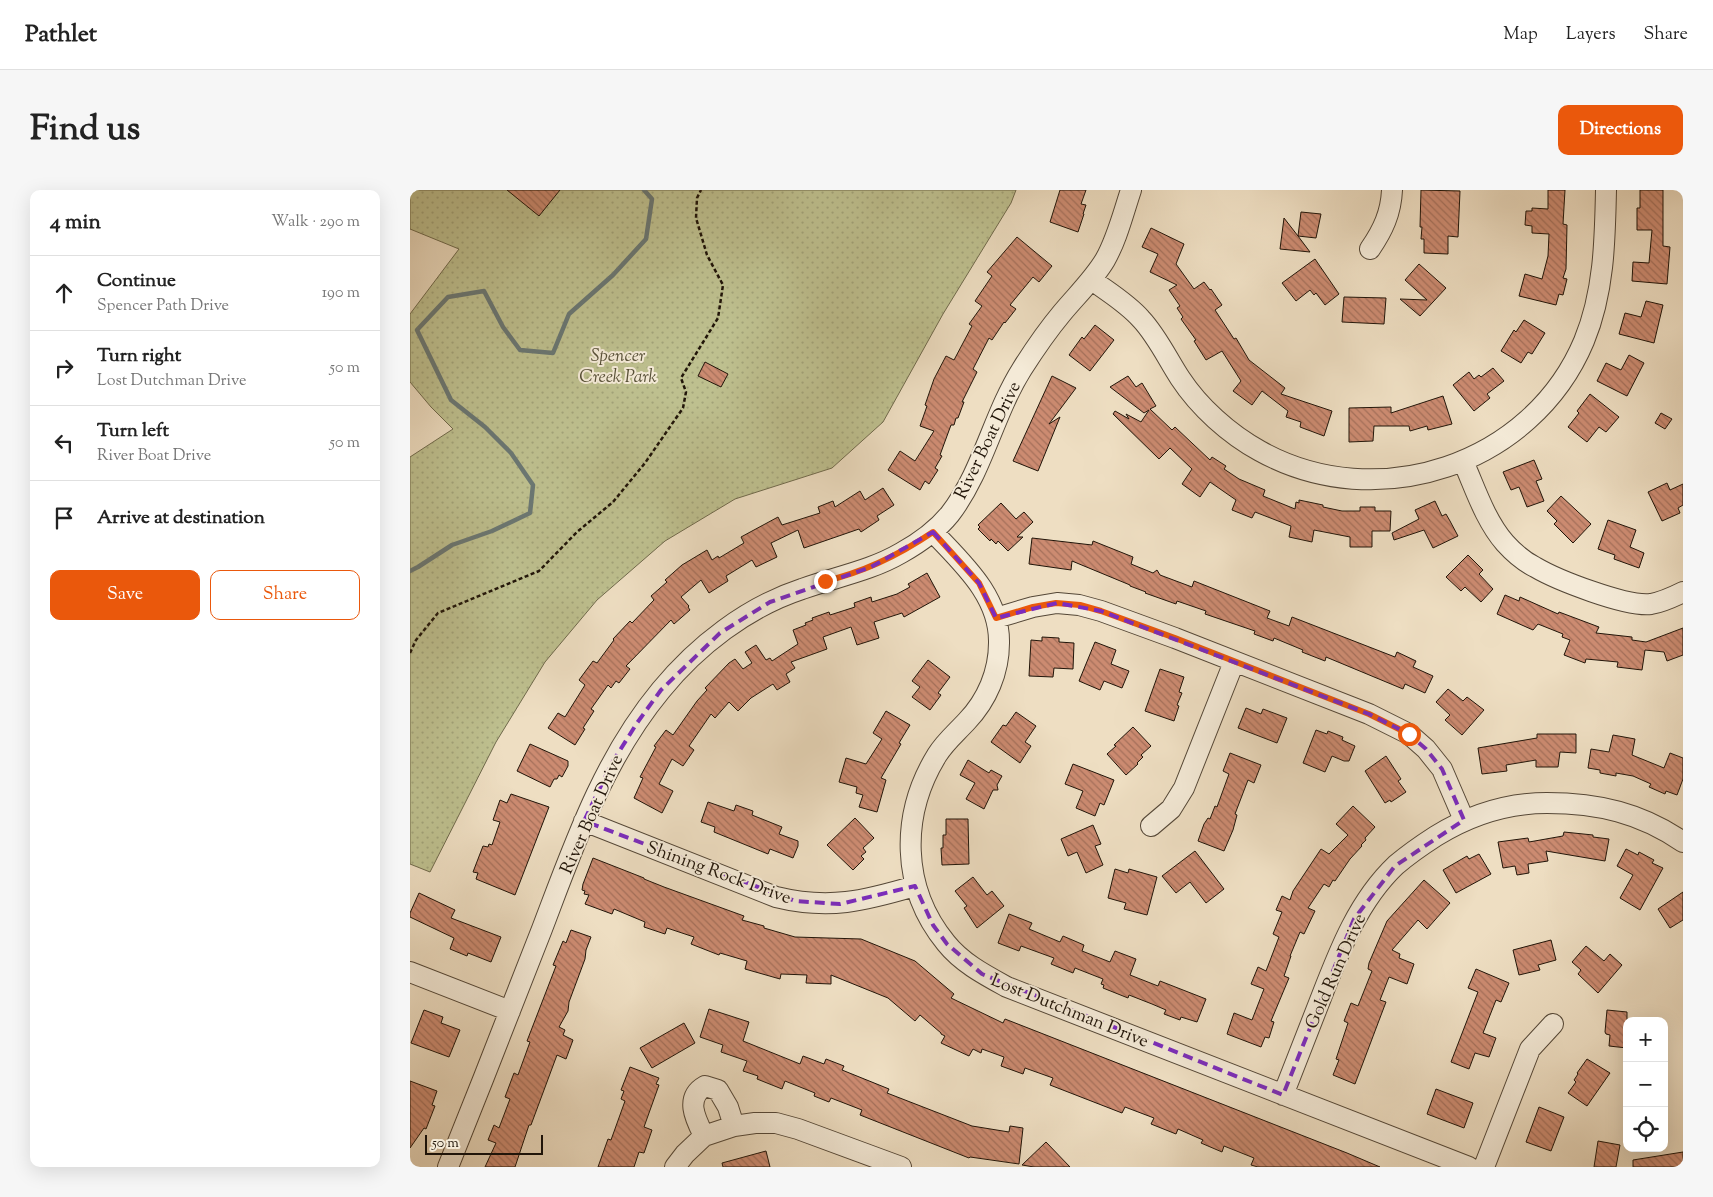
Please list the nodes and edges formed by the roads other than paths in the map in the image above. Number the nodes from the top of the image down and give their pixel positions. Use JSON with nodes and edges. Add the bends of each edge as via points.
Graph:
{"nodes":[{"id":1,"x":1130,"y":190,"type":"edge"},
{"id":2,"x":1392,"y":190,"type":"edge"},
{"id":3,"x":1606,"y":190,"type":"edge"},
{"id":4,"x":1370,"y":249,"type":"dead end"},
{"id":5,"x":1092,"y":280,"type":"junction"},
{"id":6,"x":1463,"y":461,"type":"junction"},
{"id":7,"x":933,"y":532,"type":"junction"},
{"id":8,"x":1683,"y":592,"type":"edge"},
{"id":9,"x":996,"y":618,"type":"junction"},
{"id":10,"x":1234,"y":662,"type":"junction"},
{"id":11,"x":1464,"y":820,"type":"junction"},
{"id":12,"x":584,"y":821,"type":"junction"},
{"id":13,"x":1151,"y":826,"type":"dead end"},
{"id":14,"x":1683,"y":842,"type":"edge"},
{"id":15,"x":915,"y":886,"type":"junction"},
{"id":16,"x":410,"y":972,"type":"edge"},
{"id":17,"x":510,"y":1011,"type":"junction"},
{"id":18,"x":1553,"y":1024,"type":"dead end"},
{"id":19,"x":1283,"y":1095,"type":"junction"},
{"id":20,"x":734,"y":1126,"type":"junction"},
{"id":21,"x":704,"y":1136,"type":"junction"},
{"id":22,"x":448,"y":1167,"type":"edge"},
{"id":23,"x":675,"y":1167,"type":"edge"},
{"id":24,"x":900,"y":1167,"type":"edge"},
{"id":25,"x":1469,"y":1167,"type":"edge"},
{"id":26,"x":1484,"y":1167,"type":"edge"}],
"edges":[{"from":1,"to":5,"type":"street","name":"River Boat Drive","via":[[1120,224]]},
{"from":2,"to":4,"type":"street","via":[[1386,224]]},
{"from":3,"to":6,"type":"street","via":[[1601,282],[1584,341],[1570,369],[1536,412],[1488,449]]},
{"from":5,"to":6,"type":"street","via":[[1140,318],[1197,400],[1238,437],[1286,464],[1341,478],[1376,480],[1409,477]]},
{"from":5,"to":7,"type":"street","name":"River Boat Drive","via":[[1042,338],[1020,372],[965,492]]},
{"from":6,"to":8,"type":"street","via":[[1488,516],[1504,542],[1535,568],[1632,604],[1651,604]]},
{"from":7,"to":9,"type":"street","name":"Lost Dutchman Drive","via":[[979,583]]},
{"from":7,"to":12,"type":"street","name":"River Boat Drive","via":[[871,568],[797,590],[770,602],[720,633],[687,662],[636,723]]},
{"from":9,"to":10,"type":"street","via":[[1056,603],[1080,605]]},
{"from":9,"to":15,"type":"street","name":"Lost Dutchman Drive","via":[[998,660],[986,695],[977,710],[938,753],[918,791],[910,834]]},
{"from":10,"to":11,"type":"street","via":[[1369,714],[1409,734],[1442,769]]},
{"from":10,"to":13,"type":"street","via":[[1184,788],[1171,808]]},
{"from":11,"to":14,"type":"street","name":"Gold Run Drive","via":[[1531,803],[1590,804],[1646,821]]},
{"from":11,"to":19,"type":"street","name":"Gold Run Drive","via":[[1395,866],[1354,919]]},
{"from":12,"to":15,"type":"street","name":"Shining Rock Drive","via":[[776,897],[795,901],[840,904],[872,899]]},
{"from":12,"to":17,"type":"street","name":"River Boat Drive"},
{"from":15,"to":19,"type":"street","name":"Lost Dutchman Drive","via":[[932,925],[947,944],[982,974],[1007,987]]},
{"from":16,"to":17,"type":"street"},
{"from":17,"to":22,"type":"street","name":"River Boat Drive"},
{"from":18,"to":26,"type":"street","via":[[1530,1048]]},
{"from":19,"to":25,"type":"street","name":"Lost Dutchman Drive"},
{"from":20,"to":21,"type":"street"},
{"from":20,"to":21,"type":"street","via":[[718,1090],[705,1086],[694,1096],[694,1116]]},
{"from":20,"to":24,"type":"street","via":[[769,1123],[798,1129]]},
{"from":21,"to":23,"type":"street"}]}
